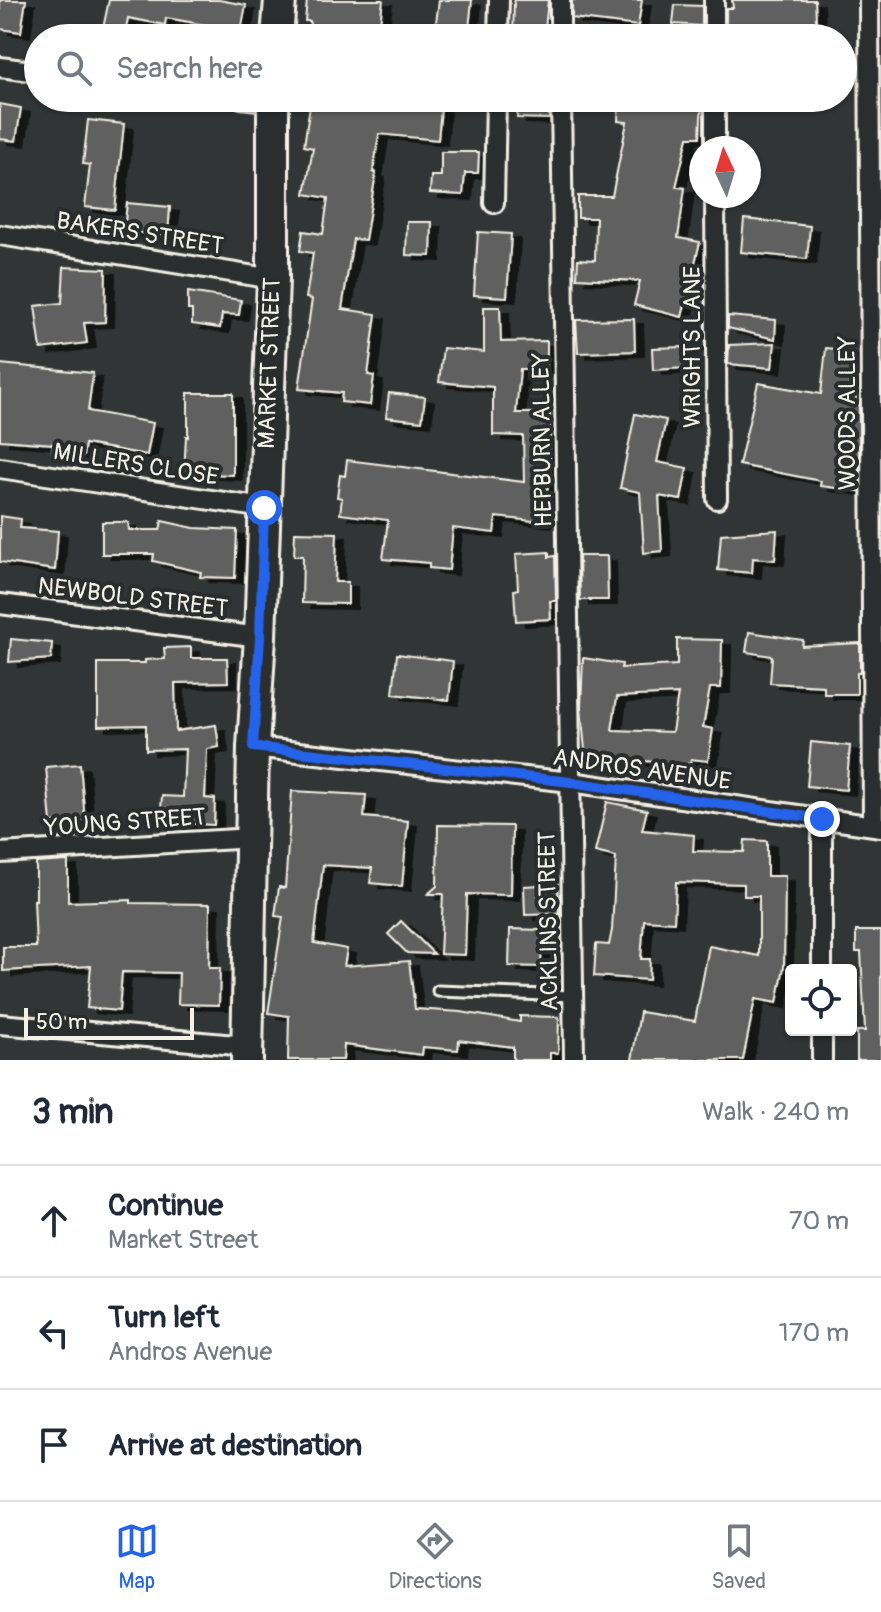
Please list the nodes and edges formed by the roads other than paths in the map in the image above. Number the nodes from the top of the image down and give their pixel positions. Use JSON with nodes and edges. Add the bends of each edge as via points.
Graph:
{"nodes":[{"id":1,"x":280,"y":0,"type":"edge"},
{"id":2,"x":499,"y":0,"type":"edge"},
{"id":3,"x":560,"y":0,"type":"edge"},
{"id":4,"x":714,"y":0,"type":"edge"},
{"id":5,"x":869,"y":0,"type":"edge"},
{"id":6,"x":278,"y":24,"type":"edge"},
{"id":7,"x":498,"y":24,"type":"edge"},
{"id":8,"x":560,"y":24,"type":"edge"},
{"id":9,"x":714,"y":24,"type":"edge"},
{"id":10,"x":0,"y":67,"type":"edge"},
{"id":11,"x":24,"y":70,"type":"edge"},
{"id":12,"x":273,"y":112,"type":"edge"},
{"id":13,"x":496,"y":112,"type":"edge"},
{"id":14,"x":561,"y":112,"type":"edge"},
{"id":15,"x":715,"y":112,"type":"edge"},
{"id":16,"x":715,"y":136,"type":"edge"},
{"id":17,"x":494,"y":203,"type":"dead end"},
{"id":18,"x":715,"y":208,"type":"edge"},
{"id":19,"x":0,"y":235,"type":"edge"},
{"id":20,"x":273,"y":279,"type":"junction"},
{"id":21,"x":0,"y":468,"type":"edge"},
{"id":22,"x":717,"y":499,"type":"dead end"},
{"id":23,"x":264,"y":508,"type":"junction"},
{"id":24,"x":0,"y":604,"type":"edge"},
{"id":25,"x":260,"y":637,"type":"junction"},
{"id":26,"x":253,"y":747,"type":"junction"},
{"id":27,"x":571,"y":782,"type":"junction"},
{"id":28,"x":822,"y":819,"type":"junction"},
{"id":29,"x":877,"y":826,"type":"edge"},
{"id":30,"x":253,"y":838,"type":"junction"},
{"id":31,"x":0,"y":853,"type":"edge"},
{"id":32,"x":822,"y":964,"type":"edge"},
{"id":33,"x":438,"y":991,"type":"dead end"},
{"id":34,"x":573,"y":996,"type":"junction"},
{"id":35,"x":0,"y":1024,"type":"edge"},
{"id":36,"x":822,"y":1036,"type":"edge"},
{"id":37,"x":247,"y":1053,"type":"edge"},
{"id":38,"x":574,"y":1060,"type":"edge"},
{"id":39,"x":822,"y":1060,"type":"edge"}],
"edges":[{"from":1,"to":6,"type":"main road"},
{"from":2,"to":7,"type":"street"},
{"from":3,"to":8,"type":"street"},
{"from":4,"to":9,"type":"street"},
{"from":5,"to":29,"type":"street","name":"WOODS ALLEY"},
{"from":10,"to":11,"type":"street"},
{"from":12,"to":20,"type":"main road","name":"MARKET STREET"},
{"from":13,"to":17,"type":"street"},
{"from":14,"to":27,"type":"street","name":"HEPBURN ALLEY"},
{"from":15,"to":16,"type":"street"},
{"from":18,"to":22,"type":"street","name":"WRIGHTS LANE"},
{"from":19,"to":20,"type":"street","name":"BAKERS STREET"},
{"from":20,"to":23,"type":"main road","name":"MARKET STREET"},
{"from":21,"to":23,"type":"street","name":"MILLERS CLOSE"},
{"from":23,"to":25,"type":"main road","name":"MARKET STREET"},
{"from":24,"to":25,"type":"street","name":"NEWBOLD STREET"},
{"from":25,"to":26,"type":"main road","name":"MARKET STREET"},
{"from":26,"to":27,"type":"street","name":"ANDROS AVENUE"},
{"from":26,"to":30,"type":"main road","name":"MARKET STREET"},
{"from":27,"to":28,"type":"street","name":"ANDROS AVENUE"},
{"from":27,"to":34,"type":"street","name":"ACKLINS STREET"},
{"from":28,"to":29,"type":"street","name":"ANDROS AVENUE"},
{"from":28,"to":32,"type":"street"},
{"from":30,"to":31,"type":"street","name":"YOUNG STREET"},
{"from":30,"to":37,"type":"main road","name":"MARKET STREET"},
{"from":33,"to":34,"type":"lane"},
{"from":34,"to":38,"type":"street","name":"ACKLINS STREET"},
{"from":35,"to":37,"type":"street"},
{"from":36,"to":39,"type":"street"}]}
